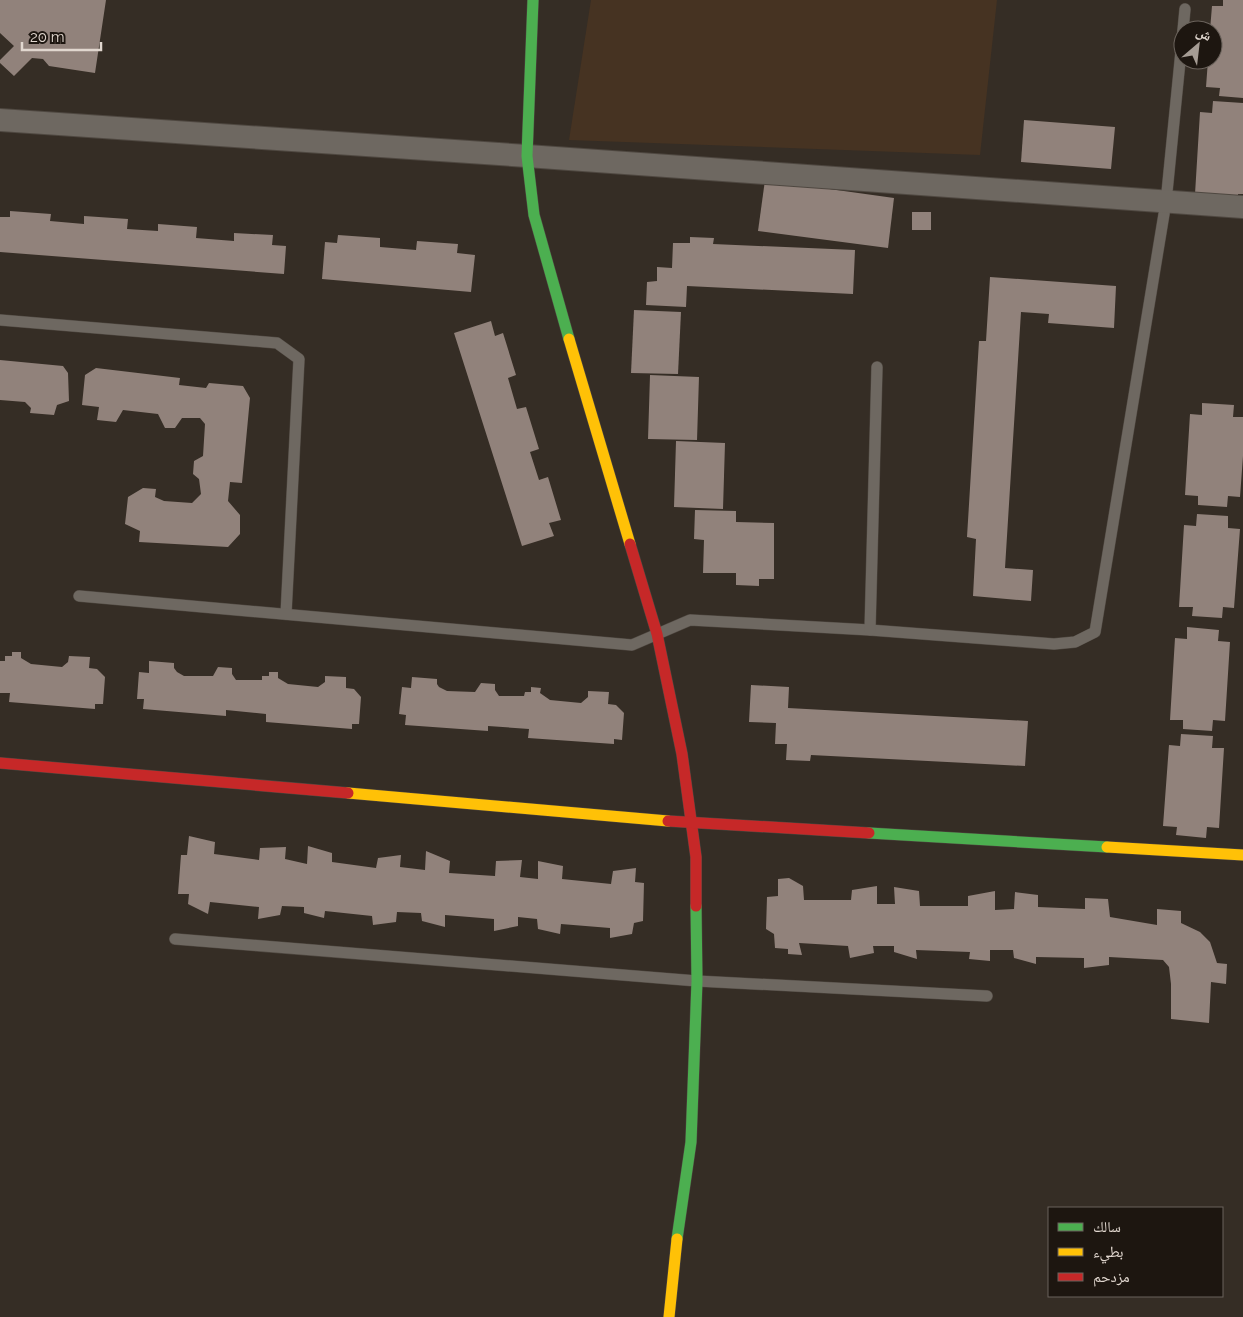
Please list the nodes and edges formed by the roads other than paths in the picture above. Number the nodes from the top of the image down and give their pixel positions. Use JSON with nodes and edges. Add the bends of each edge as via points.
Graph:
{"nodes":[{"id":1,"x":533,"y":0,"type":"edge"},
{"id":2,"x":1185,"y":9,"type":"dead end"},
{"id":3,"x":1184,"y":20,"type":"edge"},
{"id":4,"x":1179,"y":70,"type":"edge"},
{"id":5,"x":0,"y":120,"type":"edge"},
{"id":6,"x":527,"y":156,"type":"junction"},
{"id":7,"x":1166,"y":202,"type":"junction"},
{"id":8,"x":1243,"y":207,"type":"edge"},
{"id":9,"x":0,"y":320,"type":"edge"},
{"id":10,"x":877,"y":368,"type":"dead end"},
{"id":11,"x":79,"y":596,"type":"dead end"},
{"id":12,"x":286,"y":614,"type":"junction"},
{"id":13,"x":870,"y":630,"type":"junction"},
{"id":14,"x":657,"y":634,"type":"junction"},
{"id":15,"x":0,"y":763,"type":"edge"},
{"id":16,"x":691,"y":823,"type":"junction"},
{"id":17,"x":1243,"y":855,"type":"edge"},
{"id":18,"x":176,"y":939,"type":"dead end"},
{"id":19,"x":697,"y":981,"type":"junction"},
{"id":20,"x":987,"y":996,"type":"dead end"},
{"id":21,"x":669,"y":1317,"type":"edge"}],
"edges":[{"from":1,"to":6,"type":"street"},
{"from":2,"to":3,"type":"lane"},
{"from":4,"to":7,"type":"lane"},
{"from":5,"to":6,"type":"street"},
{"from":6,"to":7,"type":"street"},
{"from":6,"to":14,"type":"street","via":[[534,215],[555,293]]},
{"from":7,"to":8,"type":"street"},
{"from":7,"to":13,"type":"lane","via":[[1095,632],[1075,642],[1054,644]]},
{"from":9,"to":12,"type":"lane","via":[[277,343],[299,359]]},
{"from":10,"to":13,"type":"lane"},
{"from":11,"to":12,"type":"lane"},
{"from":12,"to":14,"type":"lane","via":[[632,644]]},
{"from":13,"to":14,"type":"lane","via":[[690,620]]},
{"from":14,"to":16,"type":"street","via":[[682,754]]},
{"from":15,"to":16,"type":"street"},
{"from":16,"to":17,"type":"street"},
{"from":16,"to":19,"type":"street","via":[[696,857]]},
{"from":18,"to":19,"type":"lane"},
{"from":19,"to":20,"type":"lane"},
{"from":19,"to":21,"type":"street","via":[[691,1142]]}]}
